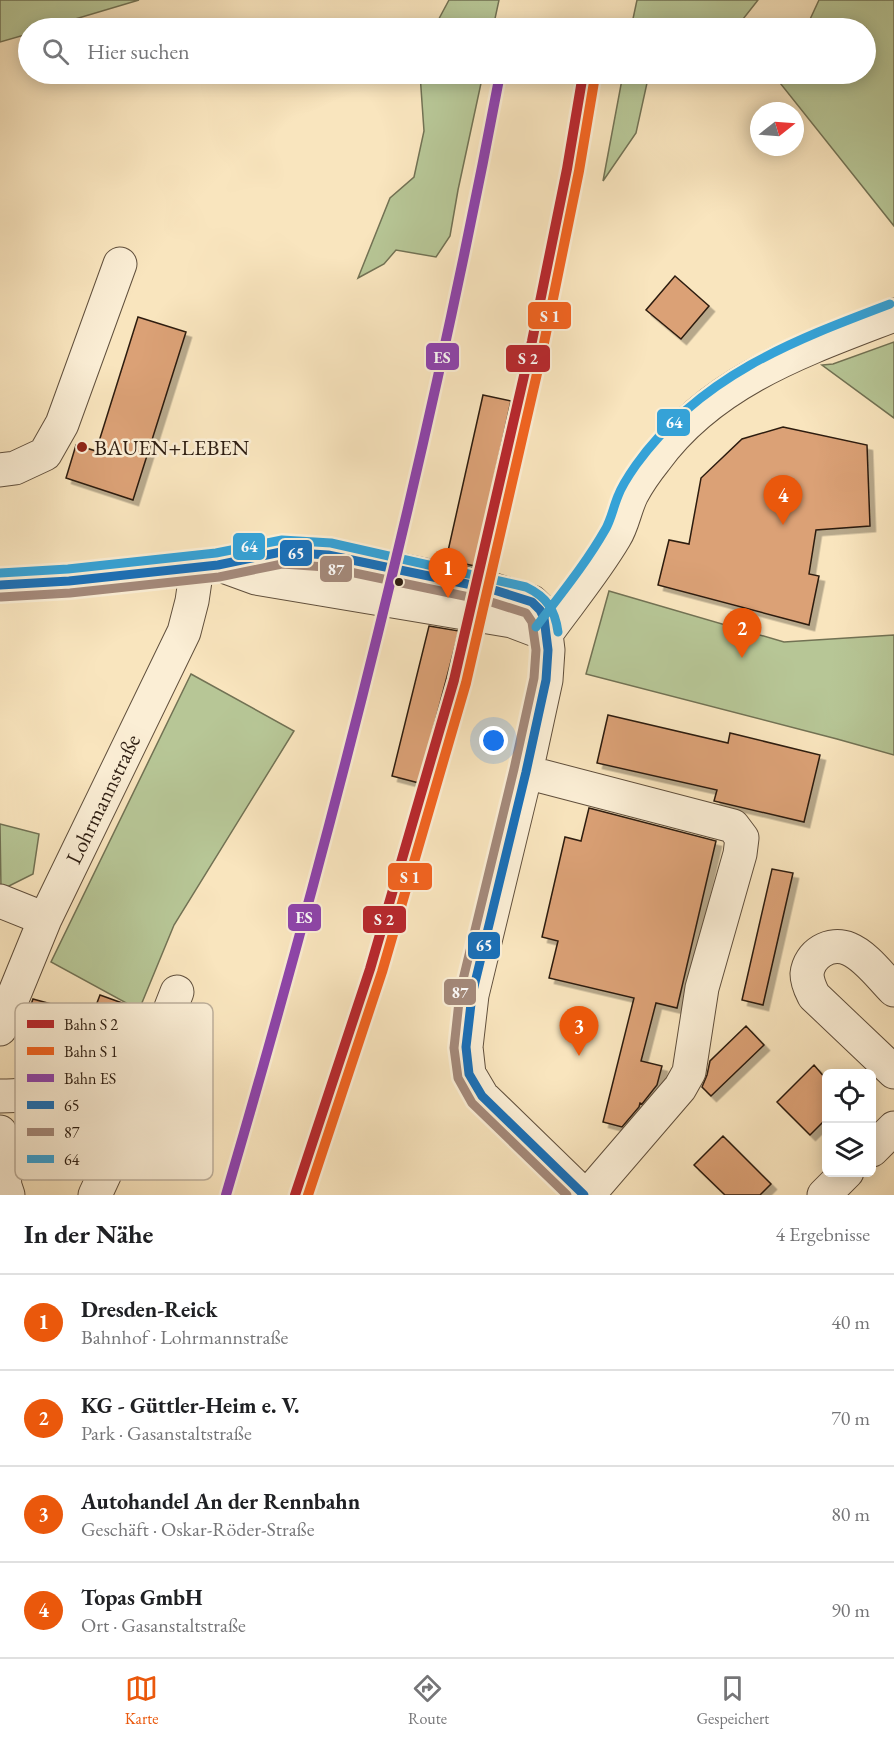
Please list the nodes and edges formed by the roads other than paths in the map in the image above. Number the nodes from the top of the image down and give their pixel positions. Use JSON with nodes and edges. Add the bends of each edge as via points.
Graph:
{"nodes":[{"id":1,"x":120,"y":264,"type":"dead end"},
{"id":2,"x":894,"y":315,"type":"edge"},
{"id":3,"x":0,"y":470,"type":"edge"},
{"id":4,"x":208,"y":566,"type":"junction"},
{"id":5,"x":0,"y":585,"type":"edge"},
{"id":6,"x":546,"y":634,"type":"junction"},
{"id":7,"x":526,"y":772,"type":"junction"},
{"id":8,"x":0,"y":901,"type":"edge"},
{"id":9,"x":45,"y":919,"type":"junction"},
{"id":10,"x":894,"y":990,"type":"edge"},
{"id":11,"x":177,"y":992,"type":"dead end"},
{"id":12,"x":173,"y":1003,"type":"edge"},
{"id":13,"x":0,"y":1029,"type":"edge"},
{"id":14,"x":894,"y":1072,"type":"edge"},
{"id":15,"x":894,"y":1128,"type":"edge"},
{"id":16,"x":0,"y":1132,"type":"edge"},
{"id":17,"x":876,"y":1146,"type":"edge"},
{"id":18,"x":844,"y":1177,"type":"edge"},
{"id":19,"x":101,"y":1180,"type":"edge"},
{"id":20,"x":578,"y":1192,"type":"edge"},
{"id":21,"x":8,"y":1195,"type":"edge"},
{"id":22,"x":94,"y":1195,"type":"edge"},
{"id":23,"x":824,"y":1195,"type":"edge"}],
"edges":[{"from":1,"to":3,"type":"street","via":[[62,424],[45,454],[15,468]]},
{"from":2,"to":6,"type":"street","via":[[754,374],[690,421],[656,458],[632,494],[616,535]]},
{"from":4,"to":5,"type":"street"},
{"from":4,"to":6,"type":"street","via":[[281,552],[328,555],[399,569],[532,602],[544,618]]},
{"from":4,"to":9,"type":"street","name":"Lohrmannstraße","via":[[192,601],[184,632]]},
{"from":6,"to":7,"type":"street","via":[[546,680]]},
{"from":7,"to":20,"type":"street","via":[[472,994],[466,1047],[469,1074],[482,1096]]},
{"from":7,"to":20,"type":"street","via":[[733,826],[742,838],[702,988],[689,1072],[680,1088]]},
{"from":8,"to":9,"type":"street"},
{"from":9,"to":13,"type":"street","name":"Lohrmannstraße"},
{"from":10,"to":14,"type":"street","via":[[856,953],[835,946],[815,956],[807,976],[814,996]]},
{"from":11,"to":12,"type":"street"},
{"from":15,"to":17,"type":"street"},
{"from":16,"to":21,"type":"street"},
{"from":18,"to":23,"type":"street"},
{"from":19,"to":22,"type":"street"}]}
